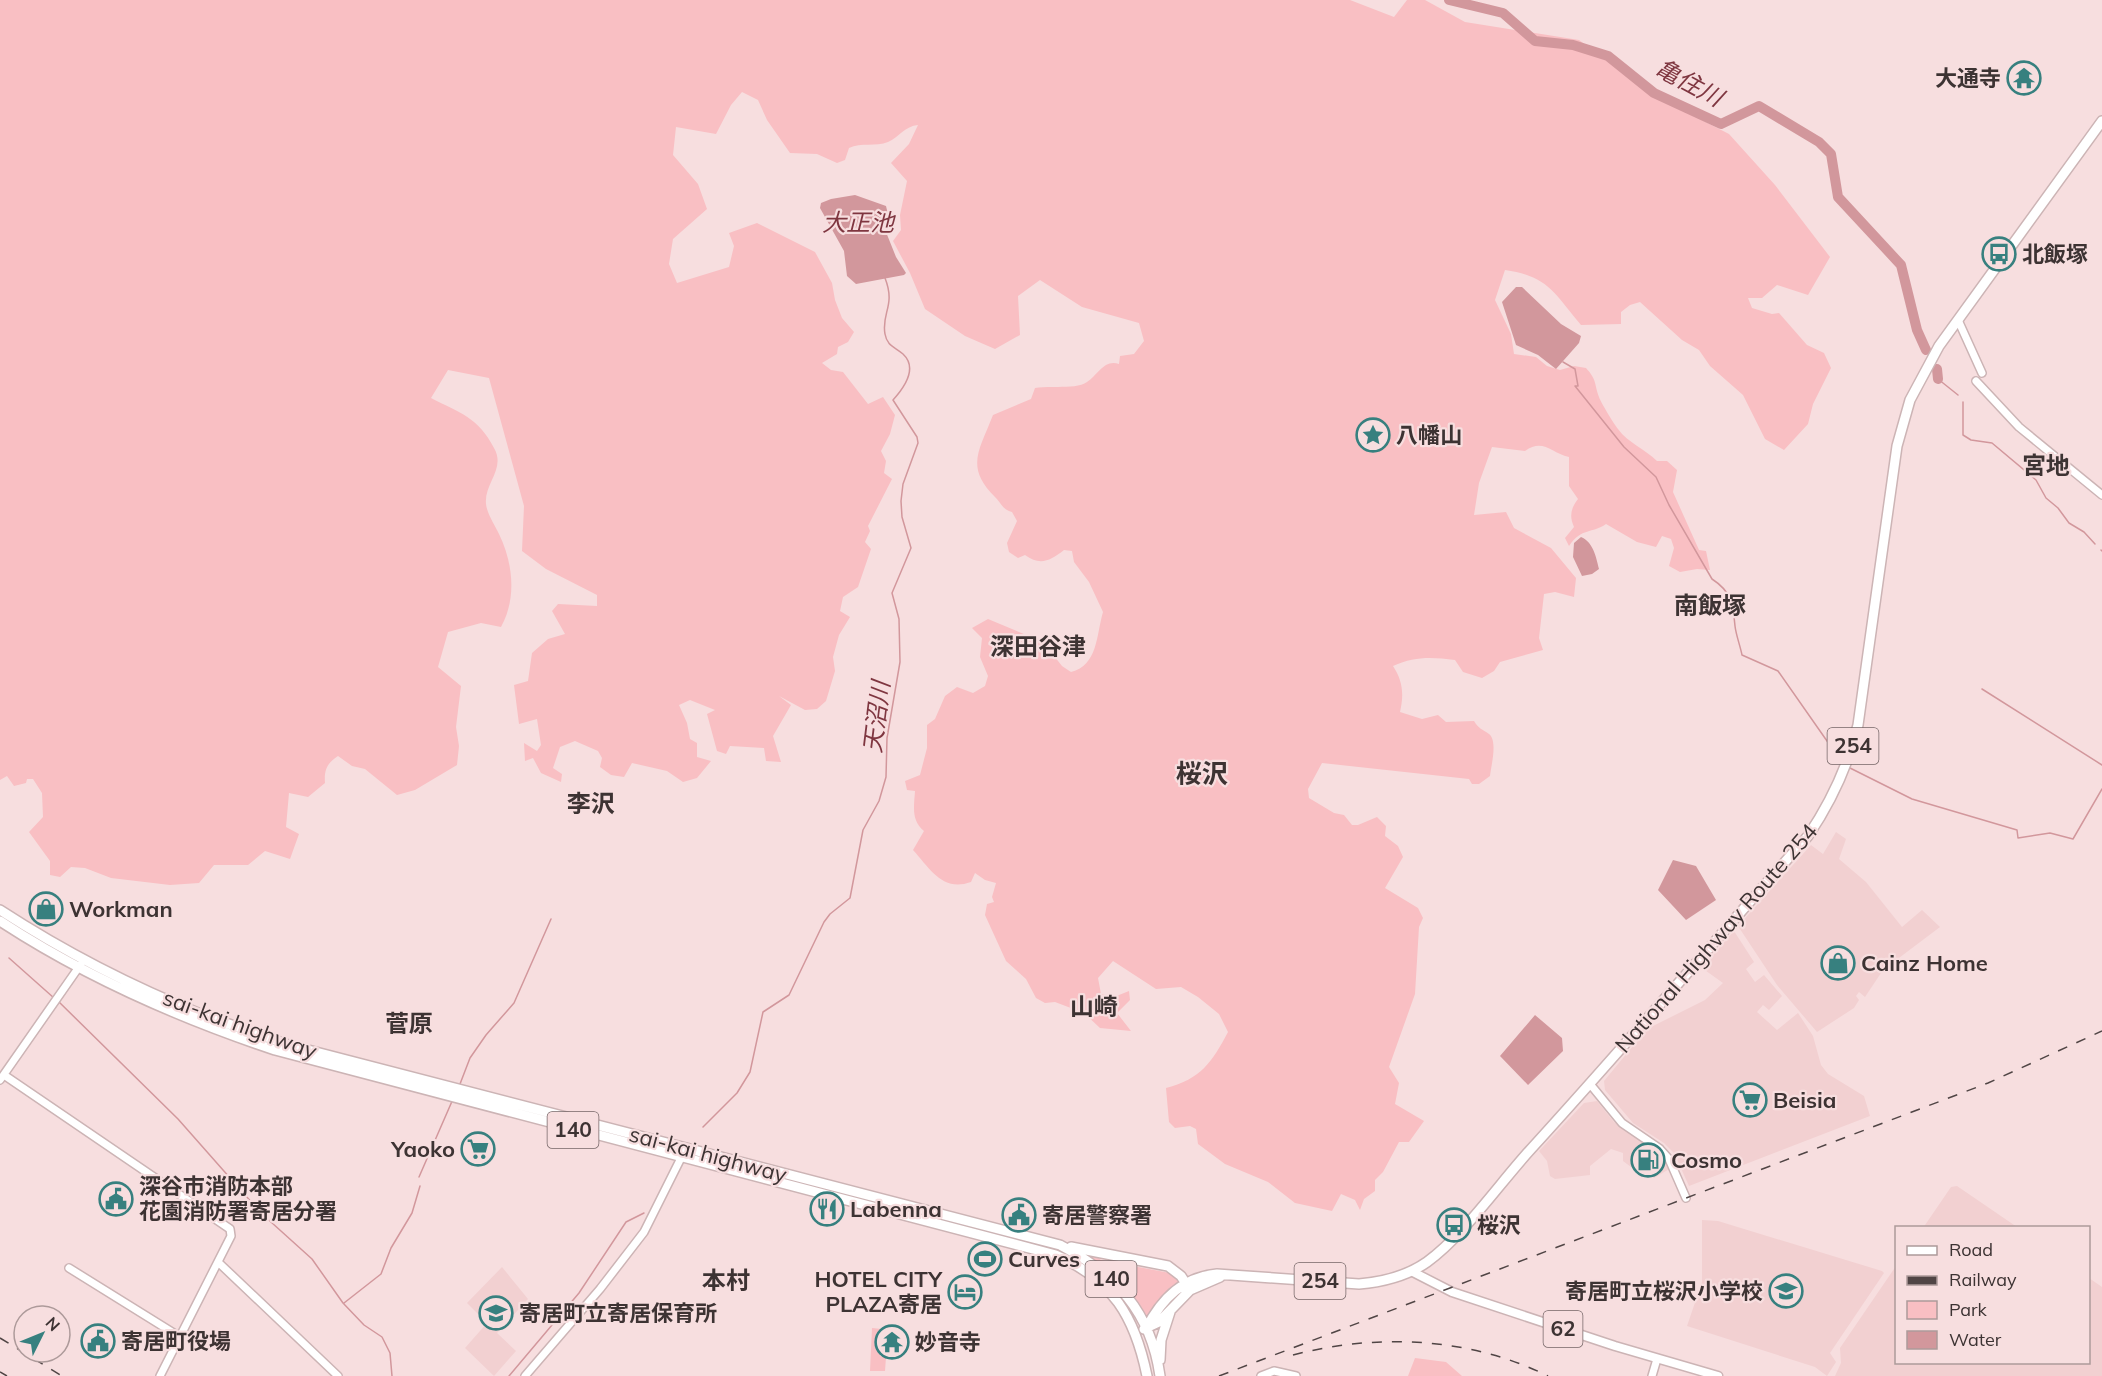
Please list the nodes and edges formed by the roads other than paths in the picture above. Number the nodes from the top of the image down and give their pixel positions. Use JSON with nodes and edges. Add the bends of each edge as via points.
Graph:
{"nodes":[{"id":1,"x":2102,"y":121,"type":"edge"},
{"id":2,"x":1958,"y":320,"type":"junction"},
{"id":3,"x":1982,"y":373,"type":"dead end"},
{"id":4,"x":1976,"y":381,"type":"dead end"},
{"id":5,"x":2102,"y":495,"type":"edge"},
{"id":6,"x":0,"y":910,"type":"edge"},
{"id":7,"x":0,"y":921,"type":"edge"},
{"id":8,"x":82,"y":963,"type":"junction"},
{"id":9,"x":2,"y":1077,"type":"edge"},
{"id":10,"x":1590,"y":1084,"type":"junction"},
{"id":11,"x":684,"y":1153,"type":"junction"},
{"id":12,"x":1686,"y":1198,"type":"dead end"},
{"id":13,"x":1060,"y":1245,"type":"junction"},
{"id":14,"x":218,"y":1262,"type":"junction"},
{"id":15,"x":69,"y":1268,"type":"dead end"},
{"id":16,"x":1413,"y":1272,"type":"junction"},
{"id":17,"x":1188,"y":1286,"type":"junction"},
{"id":18,"x":1171,"y":1310,"type":"junction"},
{"id":19,"x":1146,"y":1329,"type":"junction"},
{"id":20,"x":1136,"y":1333,"type":"junction"},
{"id":21,"x":180,"y":1337,"type":"junction"},
{"id":22,"x":1657,"y":1359,"type":"junction"},
{"id":23,"x":1160,"y":1373,"type":"edge"},
{"id":24,"x":160,"y":1376,"type":"edge"},
{"id":25,"x":338,"y":1376,"type":"edge"},
{"id":26,"x":525,"y":1376,"type":"edge"},
{"id":27,"x":1147,"y":1376,"type":"edge"},
{"id":28,"x":1261,"y":1376,"type":"edge"},
{"id":29,"x":1296,"y":1376,"type":"edge"},
{"id":30,"x":1652,"y":1376,"type":"edge"},
{"id":31,"x":1718,"y":1376,"type":"edge"}],
"edges":[{"from":1,"to":2,"type":"highway","name":"National Highway Route 254","number":"254"},
{"from":2,"to":3,"type":"street"},
{"from":2,"to":10,"type":"highway","name":"National Highway Route 254","number":"254","via":[[1922,375],[1899,438],[1862,702],[1846,766],[1808,836]]},
{"from":4,"to":5,"type":"street","via":[[2019,427]]},
{"from":6,"to":8,"type":"highway","name":"sai-kai highway","number":"140"},
{"from":7,"to":8,"type":"highway","name":"sai-kai highway","number":"140"},
{"from":8,"to":9,"type":"street"},
{"from":8,"to":11,"type":"highway","name":"sai-kai highway","number":"140","via":[[201,1014],[285,1044]]},
{"from":9,"to":14,"type":"street","via":[[230,1229],[231,1236]]},
{"from":10,"to":12,"type":"street","via":[[1622,1123],[1669,1159]]},
{"from":10,"to":16,"type":"highway","name":"National Highway Route 254","number":"254","via":[[1461,1229]]},
{"from":11,"to":13,"type":"highway","name":"sai-kai highway","number":"140"},
{"from":11,"to":20,"type":"highway","name":"sai-kai highway","number":"140","via":[[1056,1255],[1105,1286],[1122,1305]]},
{"from":11,"to":26,"type":"street","via":[[644,1232]]},
{"from":13,"to":17,"type":"highway","via":[[1168,1266]]},
{"from":13,"to":19,"type":"highway","name":"sai-kai highway","number":"140","via":[[1096,1265],[1115,1282],[1138,1311]]},
{"from":14,"to":21,"type":"street"},
{"from":14,"to":25,"type":"street"},
{"from":15,"to":21,"type":"street"},
{"from":16,"to":17,"type":"highway","name":"National Highway Route 254","number":"254","via":[[1359,1284],[1210,1275]]},
{"from":16,"to":22,"type":"main road","number":"62","via":[[1452,1292]]},
{"from":17,"to":18,"type":"highway"},
{"from":17,"to":19,"type":"highway","name":"National Highway Route 254","number":"254","via":[[1160,1304]]},
{"from":18,"to":19,"type":"highway"},
{"from":18,"to":23,"type":"highway","via":[[1161,1340]]},
{"from":19,"to":20,"type":"highway"},
{"from":19,"to":23,"type":"highway","name":"sai-kai highway","number":"140"},
{"from":20,"to":27,"type":"highway","name":"sai-kai highway","number":"140"},
{"from":21,"to":24,"type":"street"},
{"from":22,"to":30,"type":"street"},
{"from":22,"to":31,"type":"main road","number":"62"},
{"from":28,"to":29,"type":"street","via":[[1274,1371]]}]}
